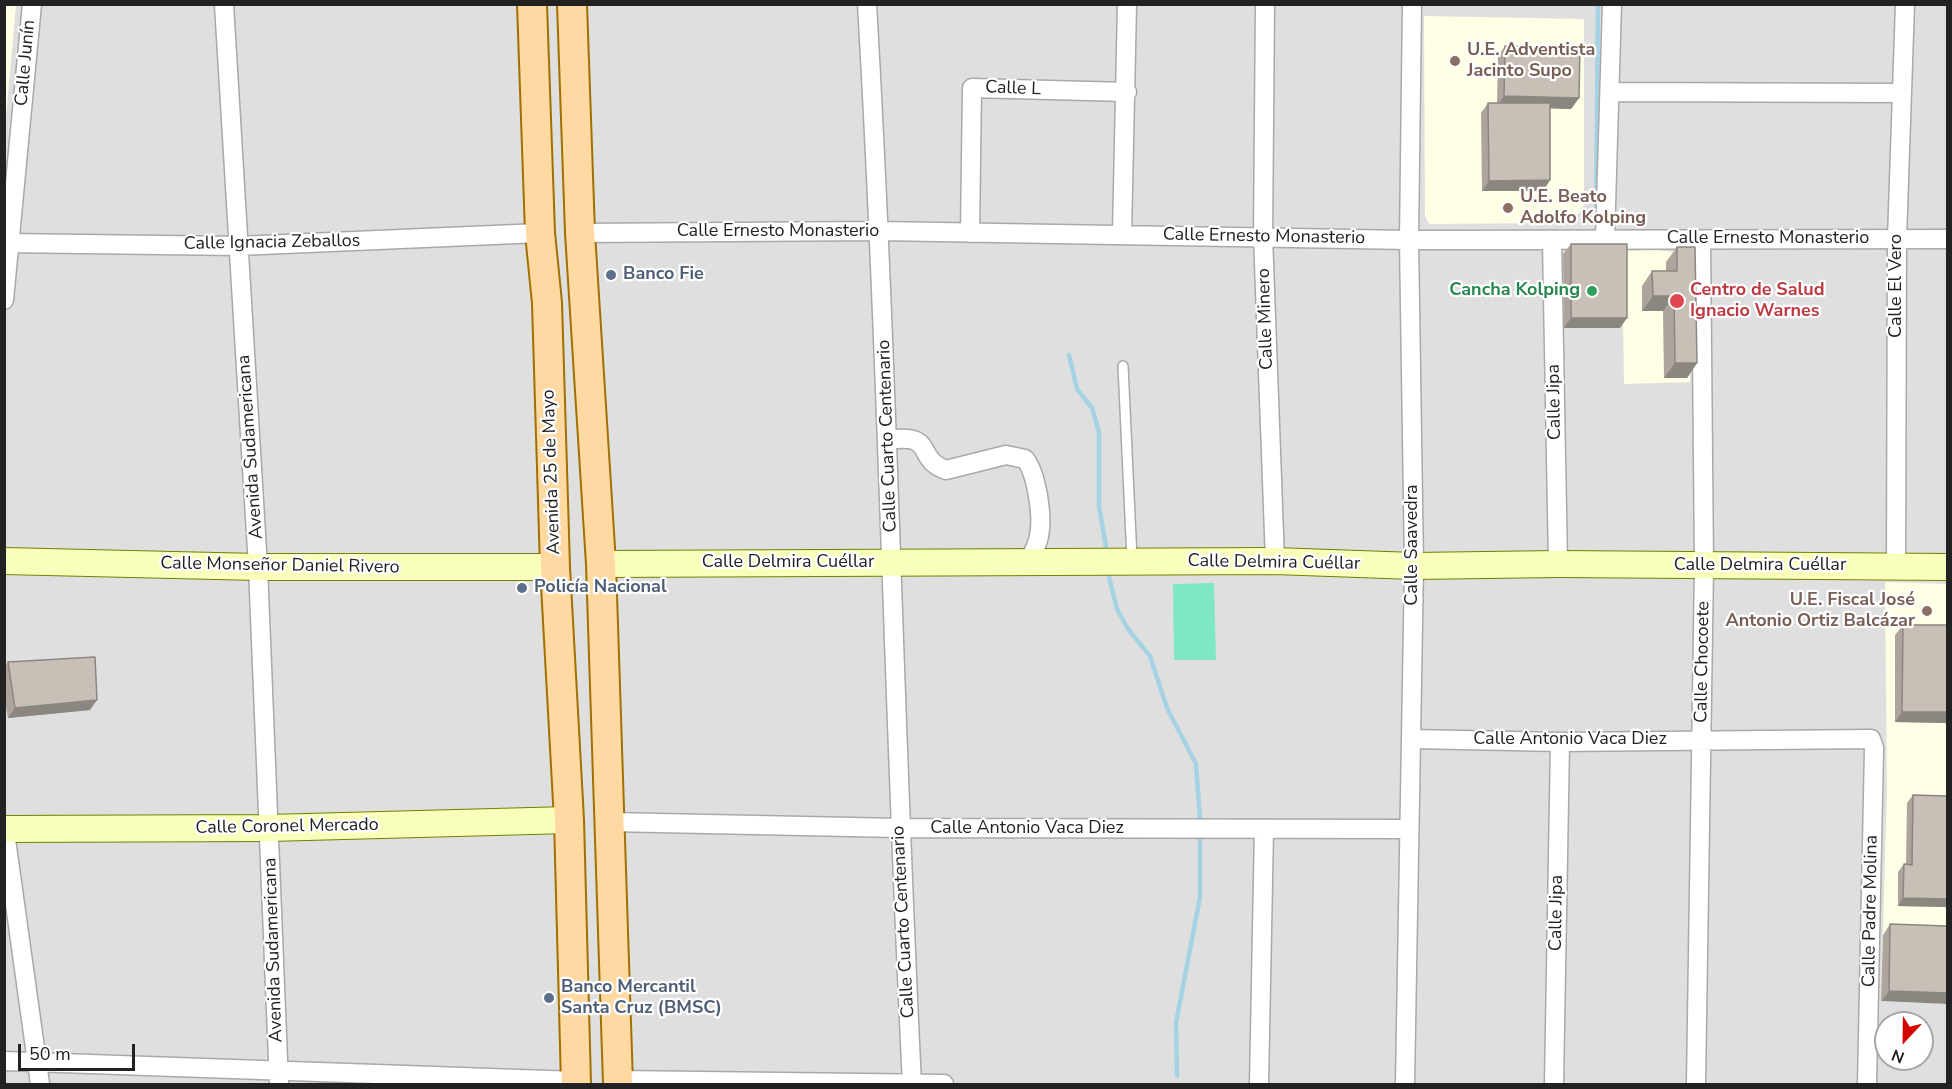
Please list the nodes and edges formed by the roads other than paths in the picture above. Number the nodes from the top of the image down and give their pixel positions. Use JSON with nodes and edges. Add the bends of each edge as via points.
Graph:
{"nodes":[{"id":1,"x":32,"y":4,"type":"edge"},
{"id":2,"x":224,"y":4,"type":"edge"},
{"id":3,"x":532,"y":4,"type":"edge"},
{"id":4,"x":572,"y":4,"type":"edge"},
{"id":5,"x":867,"y":4,"type":"edge"},
{"id":6,"x":1127,"y":4,"type":"edge"},
{"id":7,"x":1265,"y":4,"type":"edge"},
{"id":8,"x":1412,"y":4,"type":"edge"},
{"id":9,"x":1612,"y":4,"type":"edge"},
{"id":10,"x":1905,"y":4,"type":"edge"},
{"id":11,"x":1127,"y":92,"type":"junction"},
{"id":12,"x":1611,"y":92,"type":"junction"},
{"id":13,"x":1900,"y":93,"type":"junction"},
{"id":14,"x":880,"y":231,"type":"junction"},
{"id":15,"x":540,"y":233,"type":"junction"},
{"id":16,"x":580,"y":233,"type":"junction"},
{"id":17,"x":970,"y":233,"type":"junction"},
{"id":18,"x":1122,"y":234,"type":"junction"},
{"id":19,"x":1263,"y":236,"type":"junction"},
{"id":20,"x":1605,"y":239,"type":"junction"},
{"id":21,"x":1897,"y":239,"type":"junction"},
{"id":22,"x":1947,"y":239,"type":"edge"},
{"id":23,"x":1409,"y":240,"type":"junction"},
{"id":24,"x":1701,"y":240,"type":"junction"},
{"id":25,"x":1552,"y":241,"type":"junction"},
{"id":26,"x":7,"y":243,"type":"edge"},
{"id":27,"x":238,"y":246,"type":"junction"},
{"id":28,"x":4,"y":300,"type":"edge"},
{"id":29,"x":547,"y":303,"type":"junction"},
{"id":30,"x":1123,"y":366,"type":"dead end"},
{"id":31,"x":589,"y":370,"type":"junction"},
{"id":32,"x":888,"y":440,"type":"junction"},
{"id":33,"x":549,"y":443,"type":"junction"},
{"id":34,"x":594,"y":454,"type":"junction"},
{"id":35,"x":4,"y":561,"type":"edge"},
{"id":36,"x":1275,"y":561,"type":"junction"},
{"id":37,"x":892,"y":562,"type":"junction"},
{"id":38,"x":1029,"y":562,"type":"junction"},
{"id":39,"x":1132,"y":562,"type":"junction"},
{"id":40,"x":601,"y":564,"type":"junction"},
{"id":41,"x":1558,"y":564,"type":"junction"},
{"id":42,"x":1414,"y":566,"type":"junction"},
{"id":43,"x":1704,"y":566,"type":"junction"},
{"id":44,"x":258,"y":567,"type":"junction"},
{"id":45,"x":555,"y":567,"type":"junction"},
{"id":46,"x":1896,"y":567,"type":"junction"},
{"id":47,"x":1947,"y":567,"type":"edge"},
{"id":48,"x":1412,"y":738,"type":"junction"},
{"id":49,"x":1872,"y":739,"type":"joint"},
{"id":50,"x":1702,"y":741,"type":"junction"},
{"id":51,"x":1560,"y":742,"type":"junction"},
{"id":52,"x":569,"y":820,"type":"junction"},
{"id":53,"x":610,"y":822,"type":"junction"},
{"id":54,"x":5,"y":828,"type":"edge"},
{"id":55,"x":269,"y":828,"type":"junction"},
{"id":56,"x":899,"y":828,"type":"junction"},
{"id":57,"x":1408,"y":829,"type":"junction"},
{"id":58,"x":1264,"y":830,"type":"junction"},
{"id":59,"x":572,"y":931,"type":"junction"},
{"id":60,"x":613,"y":939,"type":"junction"},
{"id":61,"x":615,"y":989,"type":"junction"},
{"id":62,"x":573,"y":991,"type":"junction"},
{"id":63,"x":4,"y":1061,"type":"edge"},
{"id":64,"x":37,"y":1061,"type":"junction"},
{"id":65,"x":279,"y":1077,"type":"edge"},
{"id":66,"x":618,"y":1082,"type":"edge"},
{"id":67,"x":576,"y":1083,"type":"edge"},
{"id":68,"x":40,"y":1084,"type":"edge"},
{"id":69,"x":912,"y":1084,"type":"edge"},
{"id":70,"x":944,"y":1084,"type":"edge"},
{"id":71,"x":1259,"y":1084,"type":"edge"},
{"id":72,"x":1405,"y":1084,"type":"edge"},
{"id":73,"x":1554,"y":1084,"type":"edge"},
{"id":74,"x":1696,"y":1084,"type":"edge"},
{"id":75,"x":1867,"y":1084,"type":"edge"}],
"edges":[{"from":1,"to":26,"type":"street","name":"Calle Junín"},
{"from":2,"to":27,"type":"street","name":"Avenida Sudamericana"},
{"from":3,"to":15,"type":"main road","name":"Avenida 25 de Mayo"},
{"from":4,"to":16,"type":"main road"},
{"from":5,"to":14,"type":"street","name":"Calle Cuarto Centenario"},
{"from":6,"to":11,"type":"street"},
{"from":7,"to":19,"type":"street","name":"Calle Minero"},
{"from":8,"to":23,"type":"street","name":"Calle Saavedra"},
{"from":9,"to":12,"type":"street"},
{"from":10,"to":13,"type":"street","name":"Calle El Vero"},
{"from":11,"to":17,"type":"street","name":"Calle L","via":[[972,87]]},
{"from":11,"to":18,"type":"street"},
{"from":12,"to":13,"type":"street"},
{"from":12,"to":20,"type":"street"},
{"from":13,"to":21,"type":"street","name":"Calle El Vero"},
{"from":14,"to":16,"type":"street","name":"Calle Ernesto Monasterio"},
{"from":14,"to":17,"type":"street","name":"Calle Ernesto Monasterio"},
{"from":14,"to":32,"type":"street","name":"Calle Cuarto Centenario"},
{"from":15,"to":27,"type":"street","name":"Calle Ignacia Zeballos"},
{"from":15,"to":29,"type":"main road","name":"Avenida 25 de Mayo"},
{"from":16,"to":31,"type":"main road"},
{"from":17,"to":18,"type":"street","name":"Calle Ernesto Monasterio"},
{"from":18,"to":19,"type":"street","name":"Calle Ernesto Monasterio"},
{"from":19,"to":23,"type":"street","name":"Calle Ernesto Monasterio"},
{"from":19,"to":36,"type":"street","name":"Calle Minero"},
{"from":20,"to":24,"type":"street","name":"Calle Ernesto Monasterio"},
{"from":20,"to":25,"type":"street","name":"Calle Ernesto Monasterio"},
{"from":21,"to":22,"type":"street","name":"Calle Ernesto Monasterio"},
{"from":21,"to":24,"type":"street","name":"Calle Ernesto Monasterio"},
{"from":21,"to":46,"type":"street","name":"Calle El Vero"},
{"from":23,"to":25,"type":"street","name":"Calle Ernesto Monasterio"},
{"from":23,"to":42,"type":"street","name":"Calle Saavedra"},
{"from":24,"to":43,"type":"street","name":"Calle Chocoete"},
{"from":25,"to":41,"type":"street","name":"Calle Jipa"},
{"from":26,"to":27,"type":"street","name":"Calle Ignacia Zeballos"},
{"from":26,"to":28,"type":"street","name":"Calle Junín"},
{"from":27,"to":44,"type":"street","name":"Avenida Sudamericana"},
{"from":29,"to":31,"type":"main road","via":[[555,320],[562,376],[575,385]]},
{"from":29,"to":33,"type":"main road","name":"Avenida 25 de Mayo"},
{"from":30,"to":39,"type":"lane"},
{"from":31,"to":34,"type":"main road"},
{"from":32,"to":37,"type":"street","name":"Calle Cuarto Centenario"},
{"from":32,"to":38,"type":"street","via":[[916,440],[923,444],[936,466],[946,470],[1006,455],[1025,459],[1033,468],[1040,518],[1039,537]]},
{"from":33,"to":34,"type":"main road","via":[[557,429],[568,427],[581,433]]},
{"from":33,"to":45,"type":"main road","name":"Avenida 25 de Mayo"},
{"from":34,"to":40,"type":"main road"},
{"from":35,"to":44,"type":"main road","name":"Calle Monseñor Daniel Rivero"},
{"from":36,"to":39,"type":"main road","name":"Calle Delmira Cuéllar"},
{"from":36,"to":42,"type":"main road","name":"Calle Delmira Cuéllar"},
{"from":37,"to":38,"type":"main road","name":"Calle Delmira Cuéllar"},
{"from":37,"to":40,"type":"main road","name":"Calle Delmira Cuéllar"},
{"from":37,"to":56,"type":"street","name":"Calle Cuarto Centenario"},
{"from":38,"to":39,"type":"main road","name":"Calle Delmira Cuéllar"},
{"from":40,"to":53,"type":"main road"},
{"from":41,"to":42,"type":"main road","name":"Calle Delmira Cuéllar"},
{"from":41,"to":43,"type":"main road","name":"Calle Delmira Cuéllar"},
{"from":42,"to":48,"type":"street","name":"Calle Saavedra"},
{"from":43,"to":46,"type":"main road","name":"Calle Delmira Cuéllar"},
{"from":43,"to":50,"type":"street","name":"Calle Chocoete"},
{"from":44,"to":45,"type":"main road","name":"Calle Monseñor Daniel Rivero"},
{"from":44,"to":55,"type":"street","name":"Avenida Sudamericana"},
{"from":45,"to":52,"type":"main road","name":"Avenida 25 de Mayo"},
{"from":46,"to":47,"type":"main road","name":"Calle Delmira Cuéllar"},
{"from":48,"to":51,"type":"street","name":"Calle Antonio Vaca Diez"},
{"from":48,"to":57,"type":"street","name":"Calle Saavedra"},
{"from":49,"to":50,"type":"street","name":"Calle Antonio Vaca Diez"},
{"from":49,"to":75,"type":"street","name":"Calle Padre Molina"},
{"from":50,"to":51,"type":"street","name":"Calle Antonio Vaca Diez"},
{"from":50,"to":74,"type":"street","name":"Calle Chocoete"},
{"from":51,"to":73,"type":"street","name":"Calle Jipa"},
{"from":52,"to":55,"type":"main road","name":"Calle Coronel Mercado"},
{"from":52,"to":59,"type":"main road","name":"Avenida 25 de Mayo"},
{"from":53,"to":56,"type":"street","name":"Calle Antonio Vaca Diez"},
{"from":53,"to":60,"type":"main road"},
{"from":54,"to":55,"type":"main road","name":"Calle Coronel Mercado"},
{"from":54,"to":64,"type":"street"},
{"from":55,"to":65,"type":"street","name":"Avenida Sudamericana"},
{"from":56,"to":58,"type":"street","name":"Calle Antonio Vaca Diez"},
{"from":56,"to":69,"type":"street","name":"Calle Cuarto Centenario"},
{"from":57,"to":58,"type":"street","name":"Calle Antonio Vaca Diez"},
{"from":57,"to":72,"type":"street","name":"Calle Saavedra"},
{"from":58,"to":71,"type":"street"},
{"from":59,"to":60,"type":"main road","via":[[578,945],[590,951]]},
{"from":59,"to":62,"type":"main road","name":"Avenida 25 de Mayo"},
{"from":60,"to":61,"type":"main road"},
{"from":61,"to":62,"type":"main road","via":[[598,977],[587,976]]},
{"from":61,"to":66,"type":"main road"},
{"from":62,"to":67,"type":"main road","name":"Avenida 25 de Mayo"},
{"from":63,"to":64,"type":"street"},
{"from":64,"to":65,"type":"street"},
{"from":64,"to":68,"type":"street"},
{"from":65,"to":67,"type":"street"},
{"from":66,"to":69,"type":"street"},
{"from":69,"to":70,"type":"street"}]}
